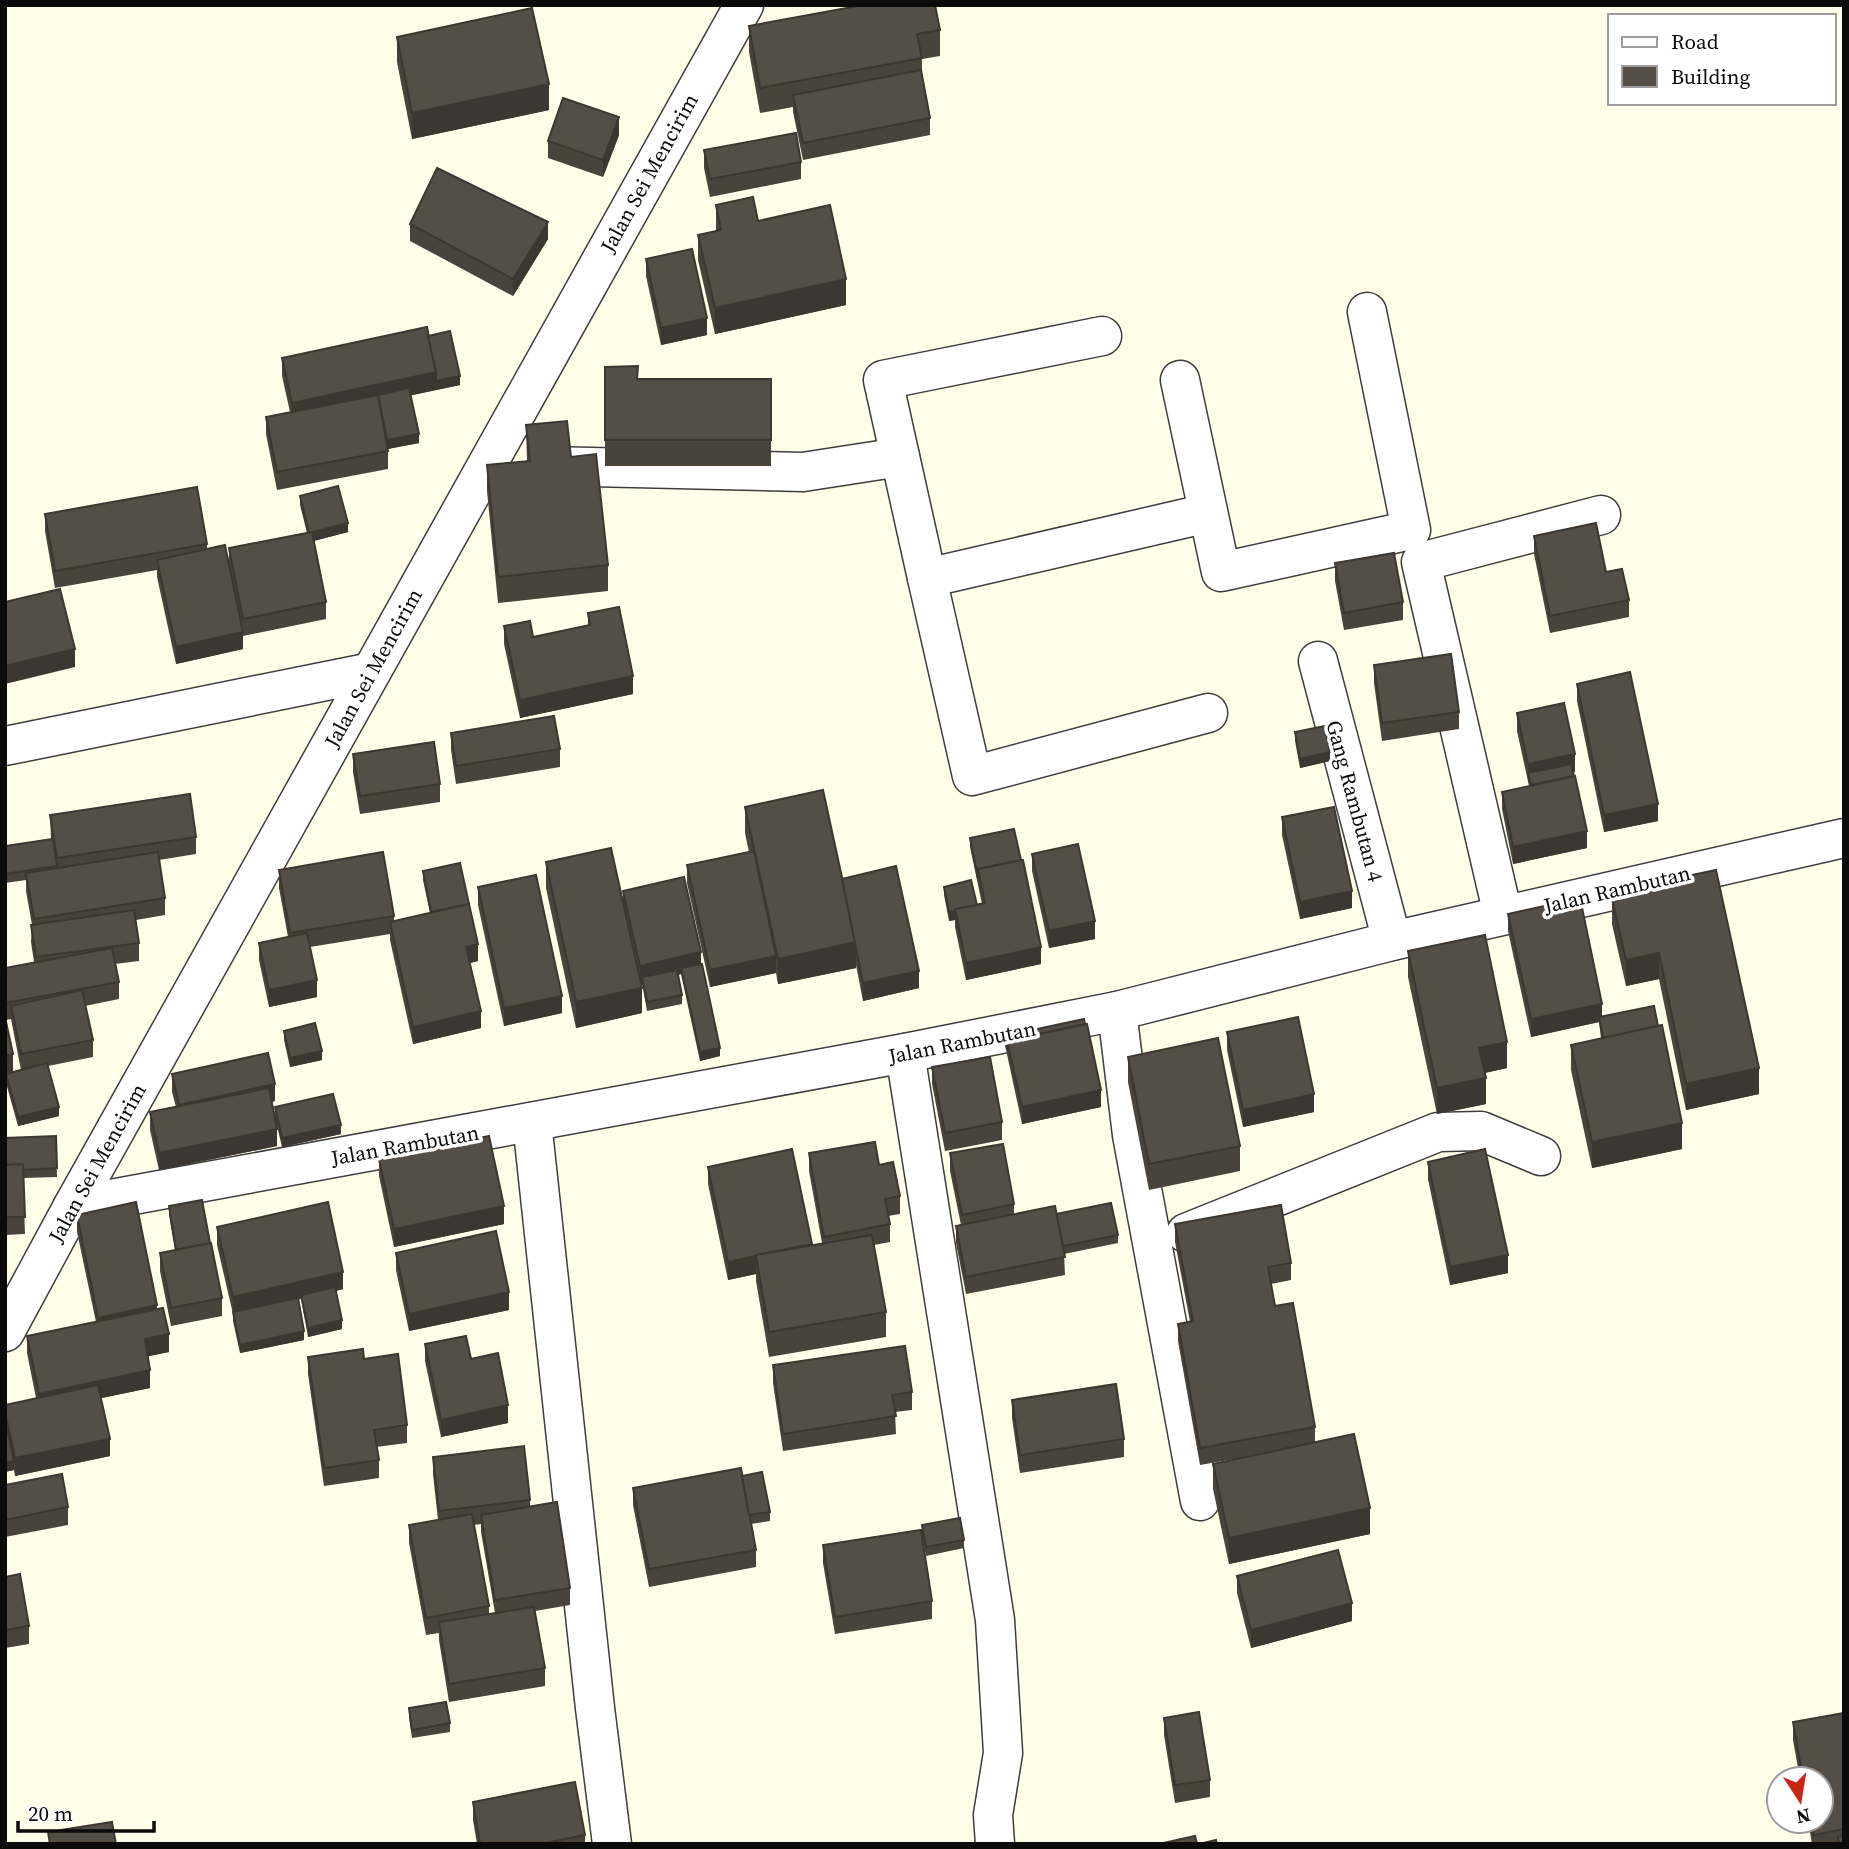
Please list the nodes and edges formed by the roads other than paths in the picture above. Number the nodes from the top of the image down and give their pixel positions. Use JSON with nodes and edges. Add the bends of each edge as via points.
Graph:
{"nodes":[{"id":1,"x":744,"y":5,"type":"edge"},
{"id":2,"x":1367,"y":312,"type":"dead end"},
{"id":3,"x":1102,"y":336,"type":"dead end"},
{"id":4,"x":1180,"y":380,"type":"dead end"},
{"id":5,"x":900,"y":457,"type":"junction"},
{"id":6,"x":486,"y":464,"type":"junction"},
{"id":7,"x":1208,"y":513,"type":"junction"},
{"id":8,"x":1601,"y":515,"type":"dead end"},
{"id":9,"x":927,"y":578,"type":"junction"},
{"id":10,"x":1318,"y":661,"type":"dead end"},
{"id":11,"x":371,"y":672,"type":"junction"},
{"id":12,"x":1209,"y":713,"type":"dead end"},
{"id":13,"x":5,"y":746,"type":"edge"},
{"id":14,"x":1844,"y":838,"type":"edge"},
{"id":15,"x":1503,"y":915,"type":"junction"},
{"id":16,"x":1392,"y":941,"type":"junction"},
{"id":17,"x":1117,"y":1011,"type":"junction"},
{"id":18,"x":905,"y":1053,"type":"junction"},
{"id":19,"x":532,"y":1122,"type":"junction"},
{"id":20,"x":1541,"y":1156,"type":"dead end"},
{"id":21,"x":73,"y":1206,"type":"junction"},
{"id":22,"x":1152,"y":1246,"type":"junction"},
{"id":23,"x":10,"y":1314,"type":"edge"},
{"id":24,"x":1199,"y":1501,"type":"dead end"},
{"id":25,"x":612,"y":1844,"type":"edge"},
{"id":26,"x":995,"y":1844,"type":"edge"}],
"edges":[{"from":1,"to":6,"type":"street","name":"Jalan Sei Mencirim"},
{"from":2,"to":7,"type":"street","via":[[1411,530],[1221,572]]},
{"from":3,"to":5,"type":"street","via":[[883,380]]},
{"from":4,"to":7,"type":"street"},
{"from":5,"to":6,"type":"street","via":[[803,472]]},
{"from":5,"to":9,"type":"street"},
{"from":6,"to":11,"type":"street","name":"Jalan Sei Mencirim"},
{"from":7,"to":9,"type":"street"},
{"from":8,"to":15,"type":"street","via":[[1421,562]]},
{"from":9,"to":12,"type":"street","via":[[972,776]]},
{"from":10,"to":16,"type":"street","name":"Gang Rambutan 4"},
{"from":11,"to":13,"type":"street"},
{"from":11,"to":21,"type":"street","name":"Jalan Sei Mencirim"},
{"from":14,"to":15,"type":"street","name":"Jalan Rambutan"},
{"from":15,"to":16,"type":"street","name":"Jalan Rambutan"},
{"from":16,"to":17,"type":"street","name":"Jalan Rambutan"},
{"from":17,"to":18,"type":"street","name":"Jalan Rambutan"},
{"from":17,"to":22,"type":"street"},
{"from":18,"to":19,"type":"street","name":"Jalan Rambutan"},
{"from":18,"to":26,"type":"street","via":[[995,1620],[1003,1753],[993,1815]]},
{"from":19,"to":21,"type":"street","name":"Jalan Rambutan"},
{"from":19,"to":25,"type":"street"},
{"from":20,"to":22,"type":"street","via":[[1481,1131],[1438,1132]]},
{"from":21,"to":23,"type":"street","name":"Jalan Sei Mencirim"},
{"from":22,"to":24,"type":"street"}]}
